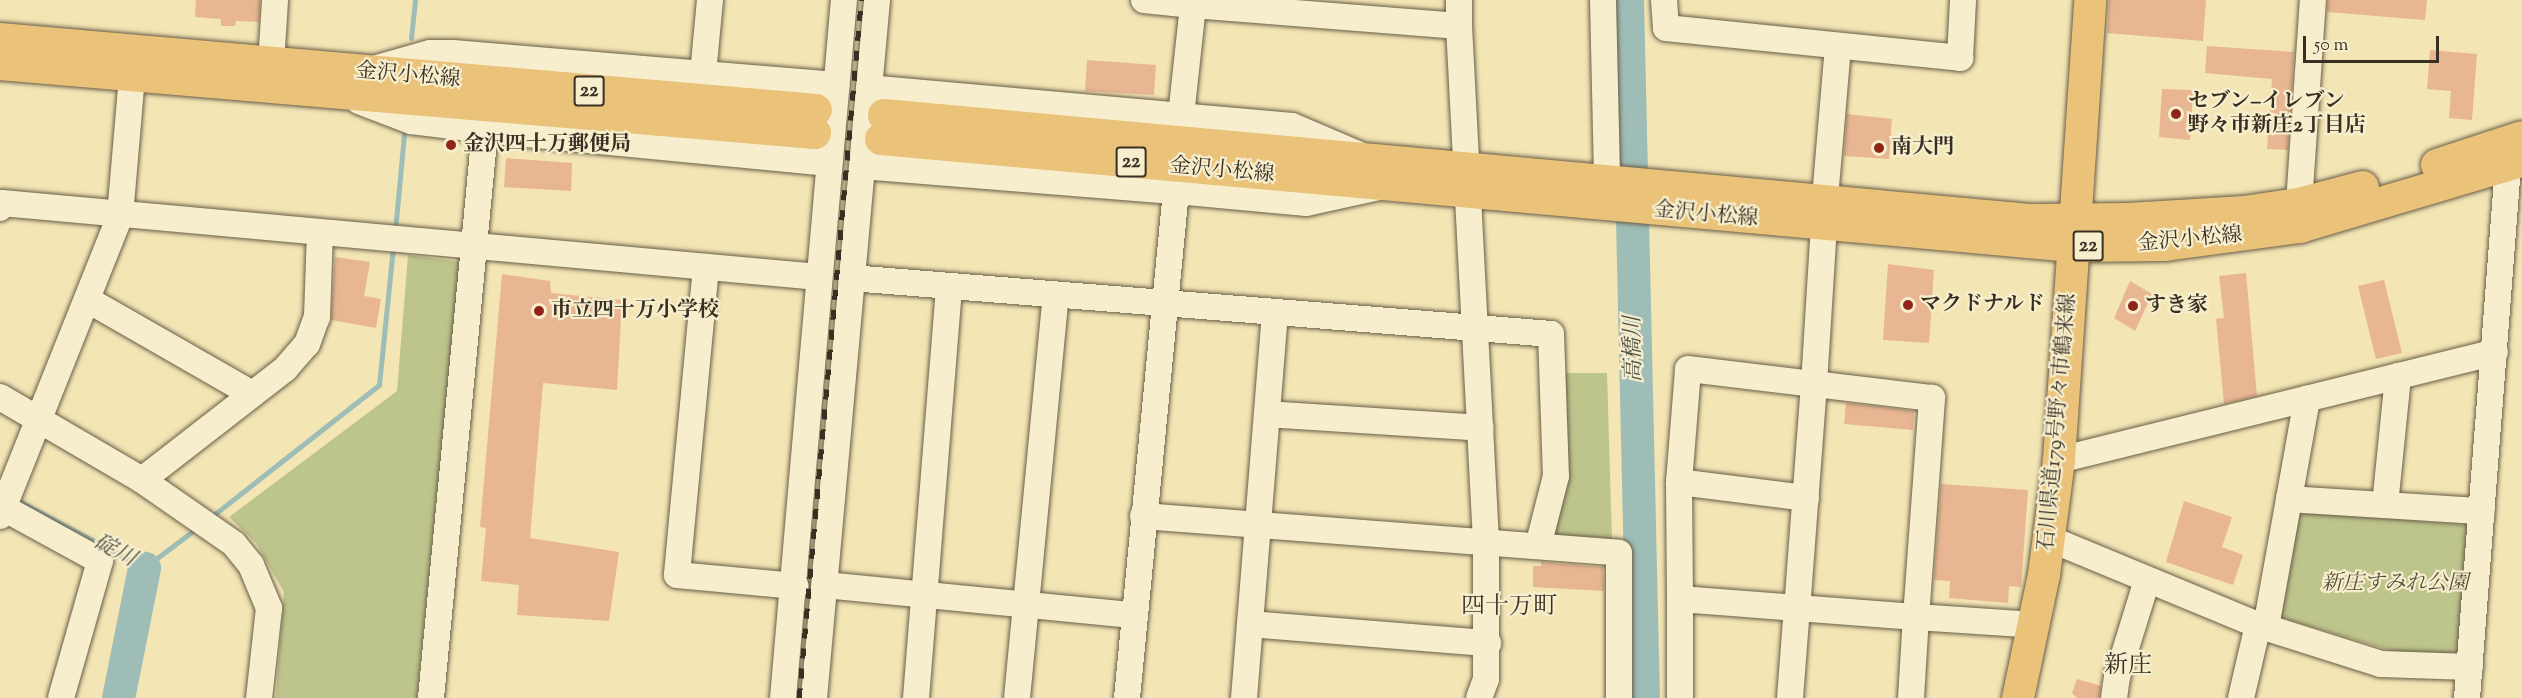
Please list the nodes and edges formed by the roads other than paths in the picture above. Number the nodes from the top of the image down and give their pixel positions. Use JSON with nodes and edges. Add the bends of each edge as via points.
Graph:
{"nodes":[{"id":1,"x":275,"y":0,"type":"edge"},
{"id":2,"x":710,"y":0,"type":"edge"},
{"id":3,"x":844,"y":0,"type":"edge"},
{"id":4,"x":877,"y":0,"type":"edge"},
{"id":5,"x":1144,"y":0,"type":"edge"},
{"id":6,"x":1459,"y":0,"type":"edge"},
{"id":7,"x":1603,"y":0,"type":"edge"},
{"id":8,"x":1664,"y":0,"type":"edge"},
{"id":9,"x":1964,"y":0,"type":"edge"},
{"id":10,"x":2090,"y":0,"type":"edge"},
{"id":11,"x":2313,"y":0,"type":"edge"},
{"id":12,"x":1193,"y":3,"type":"edge"},
{"id":13,"x":1327,"y":8,"type":"edge"},
{"id":14,"x":1459,"y":26,"type":"junction"},
{"id":15,"x":0,"y":39,"type":"edge"},
{"id":16,"x":1838,"y":47,"type":"junction"},
{"id":17,"x":0,"y":64,"type":"edge"},
{"id":18,"x":271,"y":64,"type":"junction"},
{"id":19,"x":703,"y":74,"type":"junction"},
{"id":20,"x":132,"y":76,"type":"junction"},
{"id":21,"x":351,"y":83,"type":"junction"},
{"id":22,"x":837,"y":85,"type":"junction"},
{"id":23,"x":869,"y":88,"type":"junction"},
{"id":24,"x":1181,"y":116,"type":"junction"},
{"id":25,"x":815,"y":121,"type":"tunnel mouth"},
{"id":26,"x":883,"y":127,"type":"tunnel mouth"},
{"id":27,"x":485,"y":130,"type":"junction"},
{"id":28,"x":2522,"y":137,"type":"edge"},
{"id":29,"x":830,"y":163,"type":"junction"},
{"id":30,"x":2515,"y":163,"type":"edge"},
{"id":31,"x":862,"y":166,"type":"junction"},
{"id":32,"x":1377,"y":173,"type":"junction"},
{"id":33,"x":1468,"y":181,"type":"junction"},
{"id":34,"x":1610,"y":189,"type":"junction"},
{"id":35,"x":1176,"y":191,"type":"junction"},
{"id":36,"x":2299,"y":204,"type":"junction"},
{"id":37,"x":0,"y":208,"type":"edge"},
{"id":38,"x":1825,"y":211,"type":"junction"},
{"id":39,"x":120,"y":216,"type":"junction"},
{"id":40,"x":320,"y":233,"type":"junction"},
{"id":41,"x":2073,"y":233,"type":"junction"},
{"id":42,"x":474,"y":246,"type":"junction"},
{"id":43,"x":706,"y":267,"type":"junction"},
{"id":44,"x":2512,"y":267,"type":"edge"},
{"id":45,"x":819,"y":277,"type":"junction"},
{"id":46,"x":851,"y":278,"type":"junction"},
{"id":47,"x":949,"y":286,"type":"junction"},
{"id":48,"x":1056,"y":295,"type":"junction"},
{"id":49,"x":88,"y":300,"type":"junction"},
{"id":50,"x":1165,"y":304,"type":"junction"},
{"id":51,"x":1275,"y":314,"type":"junction"},
{"id":52,"x":1475,"y":330,"type":"junction"},
{"id":53,"x":2495,"y":352,"type":"junction"},
{"id":54,"x":2398,"y":376,"type":"junction"},
{"id":55,"x":1814,"y":384,"type":"junction"},
{"id":56,"x":252,"y":394,"type":"junction"},
{"id":57,"x":0,"y":397,"type":"edge"},
{"id":58,"x":2307,"y":399,"type":"junction"},
{"id":59,"x":1267,"y":414,"type":"junction"},
{"id":60,"x":39,"y":421,"type":"junction"},
{"id":61,"x":1481,"y":428,"type":"junction"},
{"id":62,"x":2059,"y":460,"type":"junction"},
{"id":63,"x":142,"y":480,"type":"junction"},
{"id":64,"x":1679,"y":482,"type":"junction"},
{"id":65,"x":1806,"y":498,"type":"junction"},
{"id":66,"x":2289,"y":499,"type":"junction"},
{"id":67,"x":4,"y":504,"type":"edge"},
{"id":68,"x":2385,"y":505,"type":"junction"},
{"id":69,"x":2482,"y":511,"type":"junction"},
{"id":70,"x":1143,"y":516,"type":"junction"},
{"id":71,"x":1258,"y":524,"type":"junction"},
{"id":72,"x":2050,"y":539,"type":"junction"},
{"id":73,"x":1486,"y":542,"type":"junction"},
{"id":74,"x":1538,"y":546,"type":"junction"},
{"id":75,"x":2147,"y":579,"type":"junction"},
{"id":76,"x":825,"y":585,"type":"junction"},
{"id":77,"x":795,"y":586,"type":"junction"},
{"id":78,"x":924,"y":594,"type":"junction"},
{"id":79,"x":1680,"y":598,"type":"junction"},
{"id":80,"x":1026,"y":604,"type":"junction"},
{"id":81,"x":1797,"y":609,"type":"junction"},
{"id":82,"x":1133,"y":615,"type":"junction"},
{"id":83,"x":1916,"y":617,"type":"junction"},
{"id":84,"x":1250,"y":624,"type":"junction"},
{"id":85,"x":2035,"y":626,"type":"junction"},
{"id":86,"x":2262,"y":626,"type":"junction"},
{"id":87,"x":1488,"y":643,"type":"junction"},
{"id":88,"x":2470,"y":667,"type":"junction"},
{"id":89,"x":61,"y":698,"type":"edge"},
{"id":90,"x":259,"y":698,"type":"edge"},
{"id":91,"x":431,"y":698,"type":"edge"},
{"id":92,"x":783,"y":698,"type":"edge"},
{"id":93,"x":814,"y":698,"type":"edge"},
{"id":94,"x":916,"y":698,"type":"edge"},
{"id":95,"x":1017,"y":698,"type":"edge"},
{"id":96,"x":1127,"y":698,"type":"edge"},
{"id":97,"x":1244,"y":698,"type":"edge"},
{"id":98,"x":1479,"y":698,"type":"edge"},
{"id":99,"x":1619,"y":698,"type":"edge"},
{"id":100,"x":1680,"y":698,"type":"edge"},
{"id":101,"x":1790,"y":698,"type":"edge"},
{"id":102,"x":1911,"y":698,"type":"edge"},
{"id":103,"x":2019,"y":698,"type":"edge"},
{"id":104,"x":2114,"y":698,"type":"edge"},
{"id":105,"x":2241,"y":698,"type":"edge"},
{"id":106,"x":2467,"y":698,"type":"edge"}],
"edges":[{"from":1,"to":18,"type":"street"},
{"from":2,"to":19,"type":"street"},
{"from":3,"to":22,"type":"street"},
{"from":4,"to":23,"type":"street"},
{"from":5,"to":12,"type":"street"},
{"from":6,"to":14,"type":"street"},
{"from":7,"to":34,"type":"street"},
{"from":8,"to":16,"type":"street","via":[[1666,28]]},
{"from":9,"to":16,"type":"street","via":[[1960,58]]},
{"from":10,"to":41,"type":"main road","name":"石川県道179号野々市鶴来線"},
{"from":11,"to":36,"type":"street"},
{"from":12,"to":13,"type":"street"},
{"from":12,"to":24,"type":"street"},
{"from":13,"to":14,"type":"street"},
{"from":14,"to":33,"type":"street"},
{"from":15,"to":18,"type":"main road","name":"金沢小松線","number":"22"},
{"from":16,"to":38,"type":"street"},
{"from":17,"to":20,"type":"main road","name":"金沢小松線","number":"22"},
{"from":18,"to":21,"type":"main road","name":"金沢小松線","number":"22"},
{"from":19,"to":21,"type":"street","via":[[430,53]]},
{"from":19,"to":22,"type":"street"},
{"from":20,"to":21,"type":"main road","name":"金沢小松線","number":"22"},
{"from":20,"to":39,"type":"street"},
{"from":21,"to":25,"type":"main road","name":"金沢小松線","number":"22"},
{"from":21,"to":27,"type":"street","via":[[411,121]]},
{"from":22,"to":29,"type":"street"},
{"from":23,"to":24,"type":"street"},
{"from":23,"to":31,"type":"street"},
{"from":24,"to":32,"type":"street","via":[[1292,126],[1320,135]]},
{"from":26,"to":32,"type":"main road","name":"金沢小松線","number":"22"},
{"from":27,"to":29,"type":"street"},
{"from":27,"to":42,"type":"street"},
{"from":28,"to":36,"type":"main road","name":"金沢小松線","number":"22","via":[[2404,176]]},
{"from":29,"to":45,"type":"street"},
{"from":30,"to":41,"type":"main road","name":"金沢小松線","number":"22","via":[[2300,227],[2165,245]]},
{"from":30,"to":44,"type":"street"},
{"from":31,"to":35,"type":"street"},
{"from":31,"to":46,"type":"street"},
{"from":32,"to":33,"type":"main road","name":"金沢小松線","number":"22"},
{"from":32,"to":35,"type":"street","via":[[1306,202]]},
{"from":33,"to":34,"type":"main road","name":"金沢小松線","number":"22"},
{"from":33,"to":52,"type":"street"},
{"from":34,"to":38,"type":"main road","name":"金沢小松線","number":"22","via":[[1645,197]]},
{"from":35,"to":50,"type":"street"},
{"from":36,"to":41,"type":"main road","name":"金沢小松線","number":"22"},
{"from":37,"to":39,"type":"street","via":[[2,203]]},
{"from":38,"to":41,"type":"main road","name":"金沢小松線","number":"22"},
{"from":38,"to":55,"type":"street"},
{"from":39,"to":40,"type":"street"},
{"from":39,"to":49,"type":"street"},
{"from":40,"to":42,"type":"street"},
{"from":40,"to":56,"type":"street","via":[[317,317],[307,344],[285,369]]},
{"from":41,"to":62,"type":"main road","name":"石川県道179号野々市鶴来線"},
{"from":42,"to":43,"type":"street"},
{"from":42,"to":91,"type":"street"},
{"from":43,"to":45,"type":"street"},
{"from":43,"to":77,"type":"street","via":[[677,575]]},
{"from":44,"to":53,"type":"street"},
{"from":45,"to":77,"type":"street"},
{"from":46,"to":47,"type":"street"},
{"from":46,"to":76,"type":"street"},
{"from":47,"to":48,"type":"street"},
{"from":47,"to":78,"type":"street"},
{"from":48,"to":50,"type":"street"},
{"from":48,"to":80,"type":"street"},
{"from":49,"to":56,"type":"street"},
{"from":49,"to":60,"type":"street"},
{"from":50,"to":51,"type":"street"},
{"from":50,"to":70,"type":"street"},
{"from":51,"to":52,"type":"street"},
{"from":51,"to":59,"type":"street"},
{"from":52,"to":61,"type":"street"},
{"from":52,"to":74,"type":"street","via":[[1551,334],[1556,476]]},
{"from":53,"to":54,"type":"street"},
{"from":53,"to":69,"type":"street"},
{"from":54,"to":58,"type":"street"},
{"from":54,"to":68,"type":"street"},
{"from":55,"to":64,"type":"street","via":[[1688,369]]},
{"from":55,"to":65,"type":"street"},
{"from":55,"to":83,"type":"street","via":[[1932,398]]},
{"from":56,"to":63,"type":"street"},
{"from":57,"to":60,"type":"street"},
{"from":58,"to":62,"type":"street"},
{"from":58,"to":66,"type":"street"},
{"from":59,"to":61,"type":"street"},
{"from":59,"to":71,"type":"street"},
{"from":60,"to":63,"type":"street"},
{"from":60,"to":67,"type":"street"},
{"from":61,"to":73,"type":"street"},
{"from":62,"to":72,"type":"main road","name":"石川県道179号野々市鶴来線"},
{"from":63,"to":90,"type":"street","via":[[234,544],[251,565],[269,608]]},
{"from":64,"to":65,"type":"street"},
{"from":64,"to":79,"type":"street"},
{"from":65,"to":81,"type":"street"},
{"from":66,"to":68,"type":"street"},
{"from":66,"to":86,"type":"street"},
{"from":67,"to":89,"type":"street","via":[[100,561]]},
{"from":68,"to":69,"type":"street"},
{"from":69,"to":88,"type":"street"},
{"from":70,"to":71,"type":"street"},
{"from":70,"to":82,"type":"street"},
{"from":71,"to":73,"type":"street"},
{"from":71,"to":84,"type":"street"},
{"from":72,"to":75,"type":"street"},
{"from":72,"to":85,"type":"main road","name":"石川県道179号野々市鶴来線"},
{"from":73,"to":74,"type":"street"},
{"from":73,"to":87,"type":"street"},
{"from":74,"to":99,"type":"street","via":[[1619,553]]},
{"from":75,"to":86,"type":"street"},
{"from":75,"to":104,"type":"street"},
{"from":76,"to":78,"type":"street"},
{"from":76,"to":93,"type":"street"},
{"from":77,"to":92,"type":"street"},
{"from":78,"to":80,"type":"street"},
{"from":78,"to":94,"type":"street"},
{"from":79,"to":81,"type":"street"},
{"from":79,"to":100,"type":"street"},
{"from":80,"to":82,"type":"street"},
{"from":80,"to":95,"type":"street"},
{"from":81,"to":83,"type":"street"},
{"from":81,"to":101,"type":"street"},
{"from":82,"to":96,"type":"street"},
{"from":83,"to":85,"type":"street"},
{"from":83,"to":102,"type":"street"},
{"from":84,"to":87,"type":"street"},
{"from":84,"to":97,"type":"street"},
{"from":85,"to":103,"type":"main road","name":"石川県道179号野々市鶴来線"},
{"from":86,"to":88,"type":"street","via":[[2381,664]]},
{"from":86,"to":105,"type":"street"},
{"from":87,"to":98,"type":"street","via":[[1486,679]]},
{"from":88,"to":106,"type":"street"}]}
